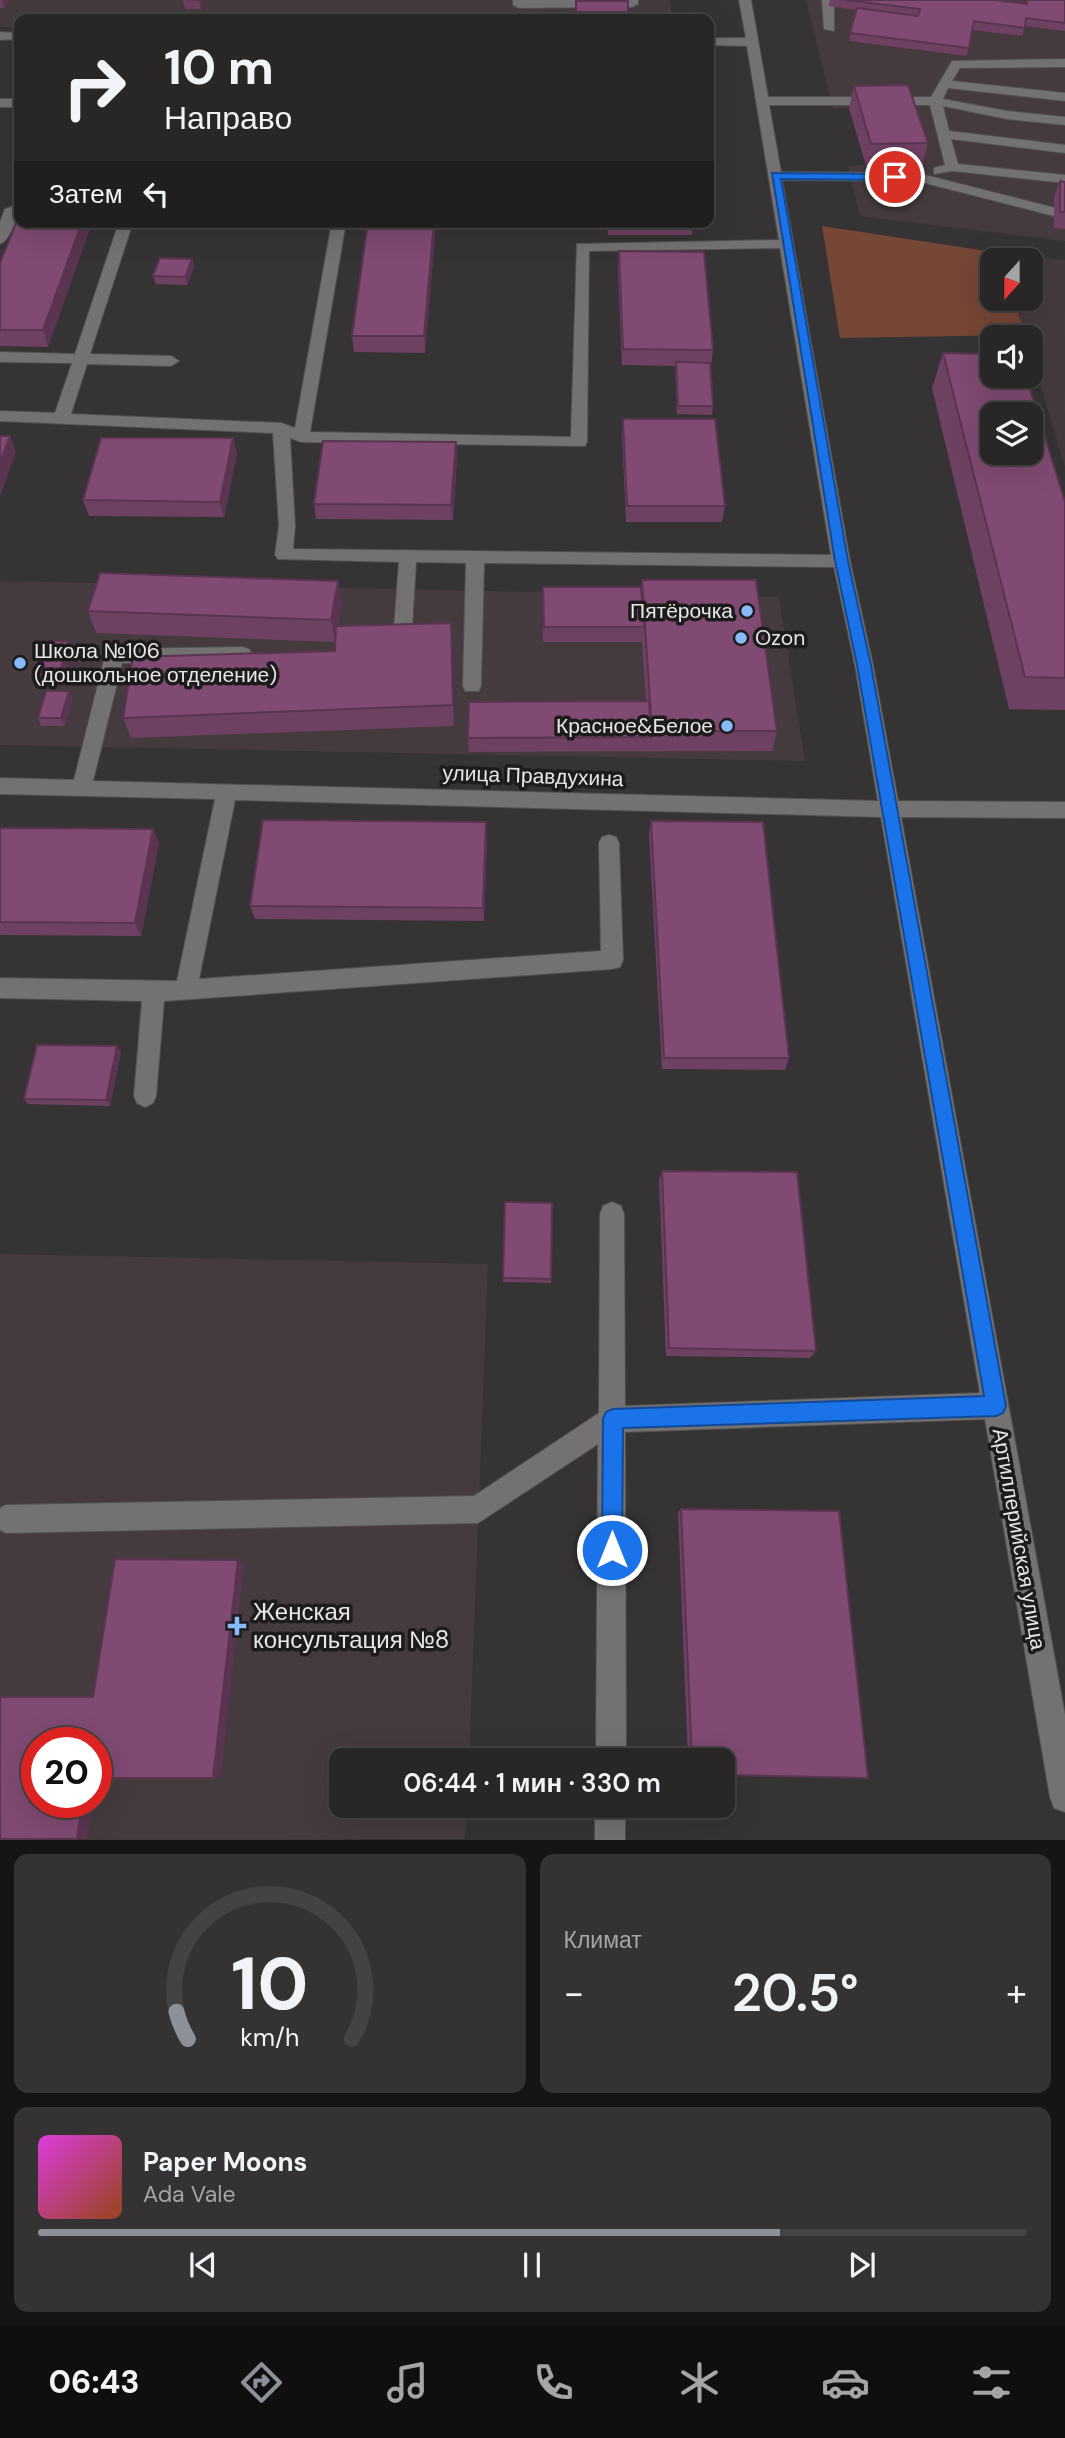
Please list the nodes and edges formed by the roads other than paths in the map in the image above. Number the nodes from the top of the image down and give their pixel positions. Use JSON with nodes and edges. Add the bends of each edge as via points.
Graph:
{"nodes":[{"id":1,"x":519,"y":0,"type":"edge"},
{"id":2,"x":632,"y":0,"type":"edge"},
{"id":3,"x":745,"y":0,"type":"edge"},
{"id":4,"x":828,"y":0,"type":"edge"},
{"id":5,"x":831,"y":29,"type":"dead end"},
{"id":6,"x":714,"y":42,"type":"edge"},
{"id":7,"x":752,"y":43,"type":"junction"},
{"id":8,"x":1065,"y":63,"type":"edge"},
{"id":9,"x":944,"y":84,"type":"junction"},
{"id":10,"x":1065,"y":97,"type":"edge"},
{"id":11,"x":763,"y":101,"type":"junction"},
{"id":12,"x":935,"y":101,"type":"junction"},
{"id":13,"x":1065,"y":121,"type":"edge"},
{"id":14,"x":943,"y":134,"type":"junction"},
{"id":15,"x":1065,"y":149,"type":"edge"},
{"id":16,"x":952,"y":167,"type":"junction"},
{"id":17,"x":776,"y":176,"type":"junction"},
{"id":18,"x":917,"y":177,"type":"junction"},
{"id":19,"x":1065,"y":179,"type":"edge"},
{"id":20,"x":14,"y":209,"type":"edge"},
{"id":21,"x":1054,"y":212,"type":"dead end"},
{"id":22,"x":124,"y":228,"type":"edge"},
{"id":23,"x":338,"y":228,"type":"edge"},
{"id":24,"x":0,"y":240,"type":"edge"},
{"id":25,"x":788,"y":244,"type":"junction"},
{"id":26,"x":0,"y":357,"type":"edge"},
{"id":27,"x":80,"y":357,"type":"junction"},
{"id":28,"x":171,"y":361,"type":"dead end"},
{"id":29,"x":0,"y":416,"type":"edge"},
{"id":30,"x":62,"y":416,"type":"junction"},
{"id":31,"x":281,"y":428,"type":"junction"},
{"id":32,"x":301,"y":436,"type":"junction"},
{"id":33,"x":408,"y":557,"type":"junction"},
{"id":34,"x":475,"y":557,"type":"junction"},
{"id":35,"x":841,"y":561,"type":"junction"},
{"id":36,"x":403,"y":628,"type":"edge"},
{"id":37,"x":258,"y":654,"type":"edge"},
{"id":38,"x":472,"y":686,"type":"dead end"},
{"id":39,"x":0,"y":786,"type":"edge"},
{"id":40,"x":82,"y":787,"type":"junction"},
{"id":41,"x":227,"y":790,"type":"junction"},
{"id":42,"x":890,"y":809,"type":"junction"},
{"id":43,"x":1065,"y":810,"type":"edge"},
{"id":44,"x":609,"y":843,"type":"dead end"},
{"id":45,"x":0,"y":988,"type":"edge"},
{"id":46,"x":186,"y":988,"type":"junction"},
{"id":47,"x":153,"y":992,"type":"junction"},
{"id":48,"x":145,"y":1096,"type":"dead end"},
{"id":49,"x":612,"y":1214,"type":"dead end"},
{"id":50,"x":996,"y":1406,"type":"junction"},
{"id":51,"x":613,"y":1419,"type":"junction"},
{"id":52,"x":6,"y":1519,"type":"dead end"},
{"id":53,"x":611,"y":1748,"type":"edge"},
{"id":54,"x":1065,"y":1797,"type":"edge"},
{"id":55,"x":610,"y":1818,"type":"edge"},
{"id":56,"x":610,"y":1839,"type":"edge"}],
"edges":[{"from":1,"to":2,"type":"street","via":[[519,5],[632,4]]},
{"from":3,"to":7,"type":"street","name":"Артиллерийская улица"},
{"from":4,"to":5,"type":"street"},
{"from":6,"to":7,"type":"street"},
{"from":7,"to":11,"type":"street","name":"Артиллерийская улица"},
{"from":8,"to":9,"type":"street","via":[[956,64]]},
{"from":9,"to":10,"type":"street"},
{"from":9,"to":12,"type":"street"},
{"from":11,"to":12,"type":"street"},
{"from":11,"to":17,"type":"street","name":"Артиллерийская улица"},
{"from":12,"to":13,"type":"street"},
{"from":12,"to":14,"type":"street"},
{"from":14,"to":15,"type":"street"},
{"from":14,"to":16,"type":"street"},
{"from":16,"to":18,"type":"street"},
{"from":16,"to":19,"type":"street"},
{"from":17,"to":18,"type":"street"},
{"from":17,"to":25,"type":"street","name":"Артиллерийская улица"},
{"from":18,"to":21,"type":"street"},
{"from":20,"to":24,"type":"street"},
{"from":22,"to":27,"type":"street"},
{"from":23,"to":32,"type":"street"},
{"from":25,"to":32,"type":"street","via":[[582,247],[579,442]]},
{"from":25,"to":35,"type":"street","name":"Артиллерийская улица"},
{"from":26,"to":27,"type":"street"},
{"from":27,"to":28,"type":"street"},
{"from":27,"to":30,"type":"street"},
{"from":29,"to":30,"type":"street"},
{"from":30,"to":31,"type":"street"},
{"from":31,"to":32,"type":"street"},
{"from":31,"to":33,"type":"street","via":[[287,526],[284,555]]},
{"from":33,"to":34,"type":"street"},
{"from":33,"to":36,"type":"street"},
{"from":34,"to":35,"type":"street"},
{"from":34,"to":38,"type":"street"},
{"from":35,"to":42,"type":"street","name":"Артиллерийская улица"},
{"from":37,"to":40,"type":"street","via":[[114,656]]},
{"from":39,"to":40,"type":"street","name":"улица Правдухина"},
{"from":40,"to":41,"type":"street","name":"улица Правдухина"},
{"from":41,"to":42,"type":"street","name":"улица Правдухина"},
{"from":41,"to":46,"type":"street"},
{"from":42,"to":43,"type":"street","name":"улица Правдухина"},
{"from":42,"to":50,"type":"street","name":"Артиллерийская улица"},
{"from":44,"to":46,"type":"street","via":[[612,960]]},
{"from":45,"to":47,"type":"street"},
{"from":46,"to":47,"type":"street"},
{"from":47,"to":48,"type":"street"},
{"from":49,"to":51,"type":"street"},
{"from":50,"to":51,"type":"street"},
{"from":50,"to":54,"type":"street","name":"Артиллерийская улица"},
{"from":51,"to":52,"type":"street","via":[[478,1509]]},
{"from":51,"to":53,"type":"street"},
{"from":55,"to":56,"type":"street"}]}
